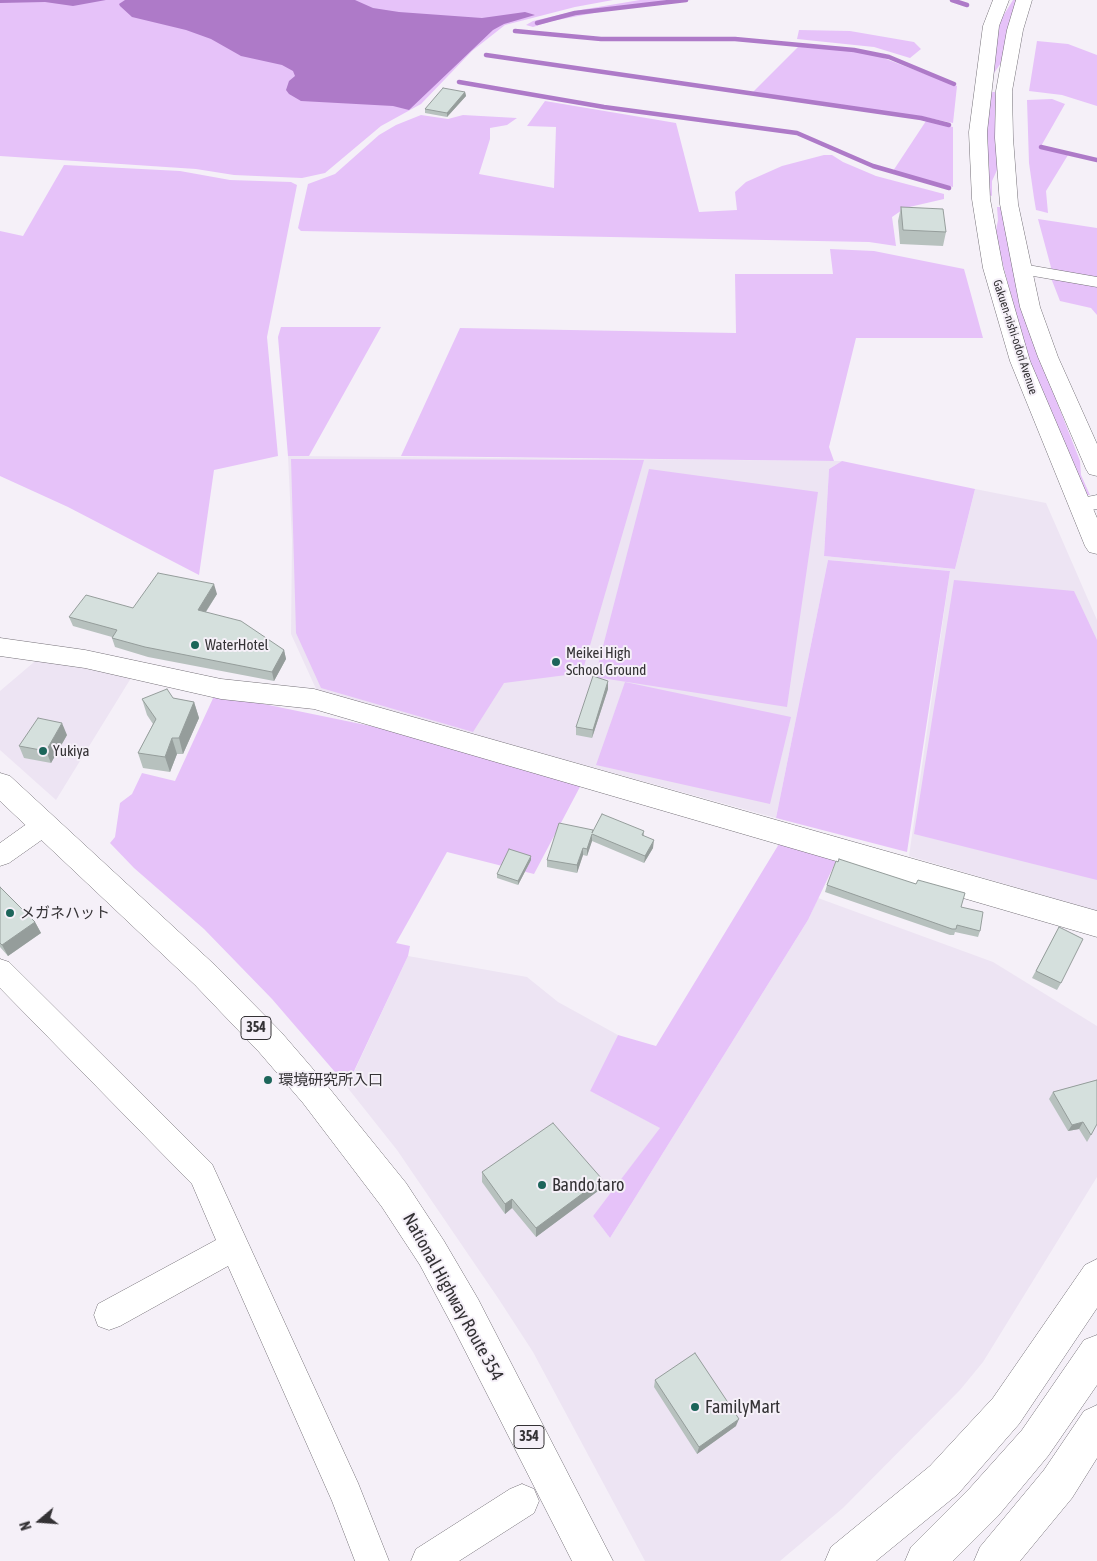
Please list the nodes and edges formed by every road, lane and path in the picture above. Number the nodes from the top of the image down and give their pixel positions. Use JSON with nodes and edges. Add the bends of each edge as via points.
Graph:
{"nodes":[{"id":1,"x":1001,"y":0,"type":"edge"},
{"id":2,"x":1024,"y":0,"type":"edge"},
{"id":3,"x":1022,"y":269,"type":"junction"},
{"id":4,"x":1097,"y":282,"type":"edge"},
{"id":5,"x":1097,"y":469,"type":"edge"},
{"id":6,"x":1088,"y":504,"type":"edge"},
{"id":7,"x":1097,"y":546,"type":"edge"},
{"id":8,"x":0,"y":648,"type":"edge"},
{"id":9,"x":0,"y":784,"type":"edge"},
{"id":10,"x":44,"y":825,"type":"junction"},
{"id":11,"x":0,"y":856,"type":"edge"},
{"id":12,"x":1097,"y":924,"type":"edge"},
{"id":13,"x":0,"y":970,"type":"edge"},
{"id":14,"x":235,"y":1246,"type":"junction"},
{"id":15,"x":1097,"y":1277,"type":"edge"},
{"id":16,"x":109,"y":1315,"type":"dead end"},
{"id":17,"x":1097,"y":1353,"type":"edge"},
{"id":18,"x":1097,"y":1424,"type":"edge"},
{"id":19,"x":522,"y":1501,"type":"dead end"},
{"id":20,"x":372,"y":1561,"type":"edge"},
{"id":21,"x":428,"y":1561,"type":"edge"},
{"id":22,"x":593,"y":1561,"type":"edge"},
{"id":23,"x":845,"y":1561,"type":"edge"},
{"id":24,"x":925,"y":1561,"type":"edge"},
{"id":25,"x":994,"y":1561,"type":"edge"}],
"edges":[{"from":1,"to":6,"type":"main road","name":"Gakuen-nishi-odori Avenue","via":[[991,26],[980,99],[978,157],[993,268],[1020,361]]},
{"from":2,"to":3,"type":"main road","name":"Gakuen-nishi-odori Avenue","via":[[1006,75],[1004,138],[1009,204]]},
{"from":3,"to":4,"type":"street"},
{"from":3,"to":5,"type":"main road","name":"Gakuen-nishi-odori Avenue","via":[[1030,307],[1048,357]]},
{"from":6,"to":7,"type":"main road","name":"Gakuen-nishi-odori Avenue"},
{"from":8,"to":12,"type":"main road","via":[[85,659],[221,689],[314,699]]},
{"from":9,"to":10,"type":"main road","name":"National Highway Route 354","number":"354"},
{"from":10,"to":11,"type":"street"},
{"from":10,"to":22,"type":"main road","name":"National Highway Route 354","number":"354","via":[[206,976],[270,1042],[394,1195],[465,1312]]},
{"from":13,"to":14,"type":"street","via":[[202,1174]]},
{"from":14,"to":16,"type":"street"},
{"from":14,"to":20,"type":"street"},
{"from":15,"to":23,"type":"main road","via":[[1006,1411],[944,1480]]},
{"from":17,"to":24,"type":"main road","via":[[1035,1443],[984,1502]]},
{"from":18,"to":25,"type":"main road","via":[[1058,1484]]},
{"from":19,"to":21,"type":"street"}]}
